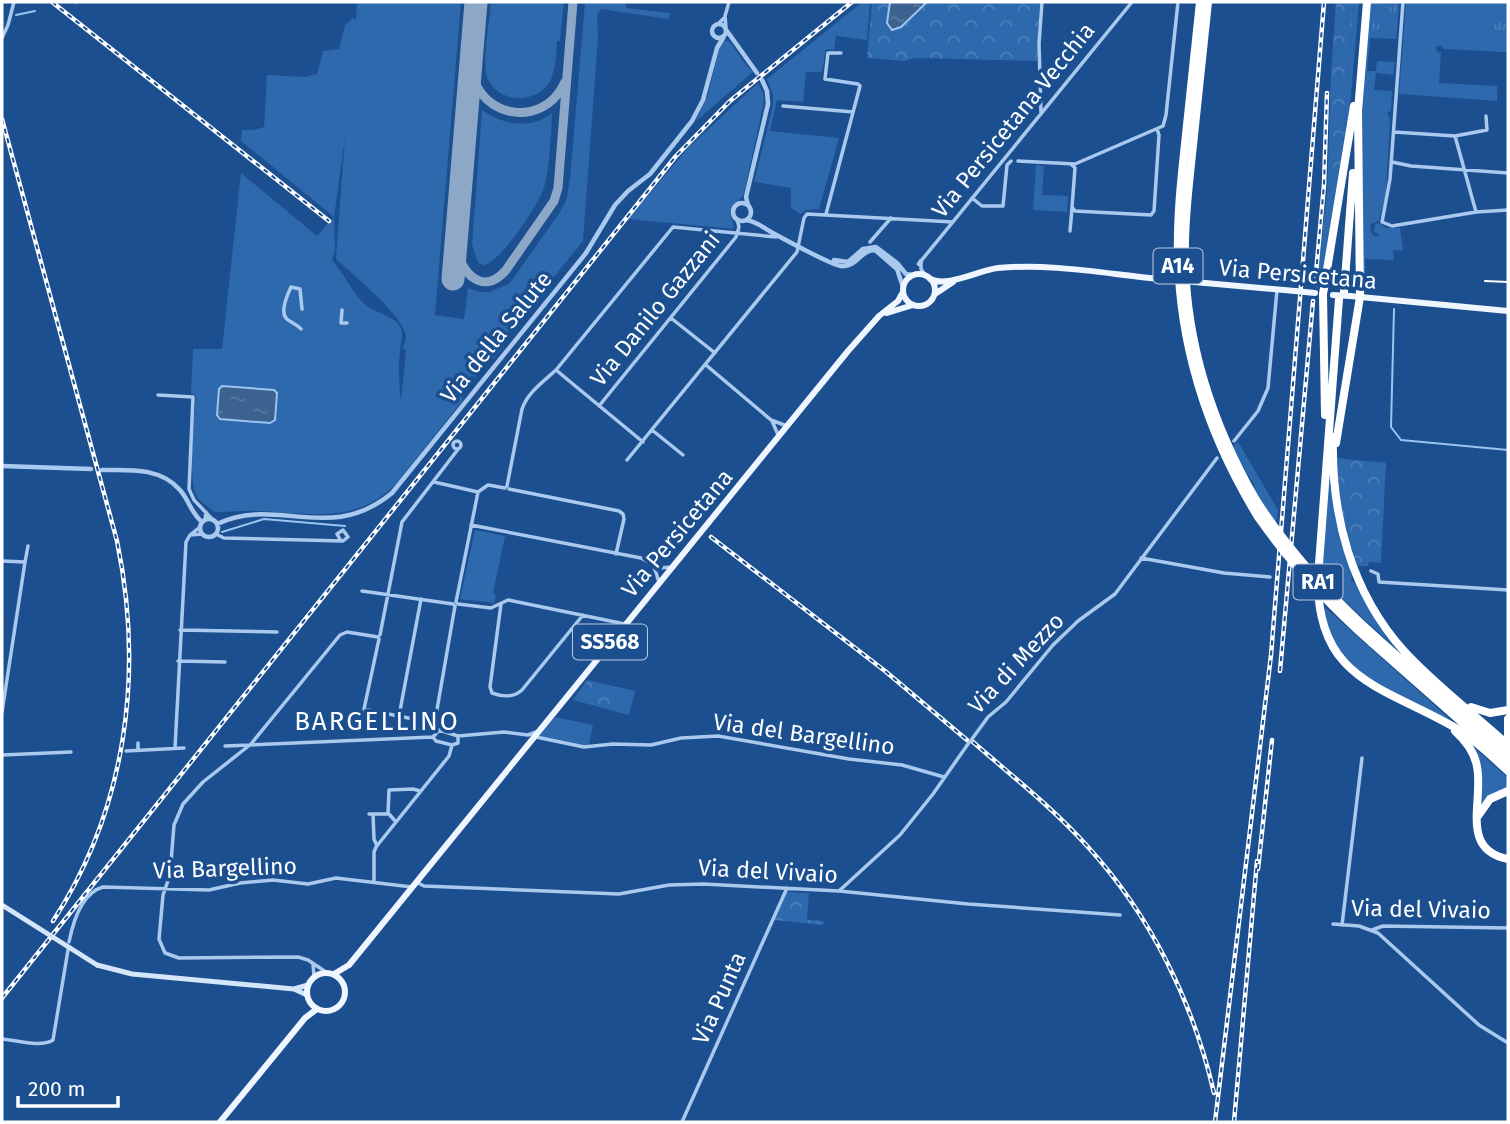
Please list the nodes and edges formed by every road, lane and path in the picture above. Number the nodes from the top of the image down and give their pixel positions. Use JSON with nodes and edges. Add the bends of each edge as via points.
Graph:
{"nodes":[{"id":1,"x":14,"y":2,"type":"edge"},
{"id":2,"x":729,"y":2,"type":"edge"},
{"id":3,"x":1042,"y":2,"type":"edge"},
{"id":4,"x":1132,"y":2,"type":"edge"},
{"id":5,"x":1178,"y":2,"type":"edge"},
{"id":6,"x":1200,"y":2,"type":"edge"},
{"id":7,"x":1208,"y":2,"type":"edge"},
{"id":8,"x":1364,"y":2,"type":"edge"},
{"id":9,"x":1403,"y":2,"type":"edge"},
{"id":10,"x":725,"y":16,"type":"junction"},
{"id":11,"x":718,"y":24,"type":"junction"},
{"id":12,"x":725,"y":33,"type":"junction"},
{"id":13,"x":715,"y":37,"type":"junction"},
{"id":14,"x":2,"y":38,"type":"edge"},
{"id":15,"x":716,"y":48,"type":"junction"},
{"id":16,"x":841,"y":53,"type":"dead end"},
{"id":17,"x":757,"y":73,"type":"dead end"},
{"id":18,"x":762,"y":80,"type":"dead end"},
{"id":19,"x":783,"y":106,"type":"dead end"},
{"id":20,"x":1356,"y":109,"type":"junction"},
{"id":21,"x":853,"y":112,"type":"junction"},
{"id":22,"x":1041,"y":114,"type":"junction"},
{"id":23,"x":1486,"y":116,"type":"dead end"},
{"id":24,"x":1157,"y":129,"type":"junction"},
{"id":25,"x":1394,"y":132,"type":"junction"},
{"id":26,"x":1455,"y":136,"type":"junction"},
{"id":27,"x":1011,"y":153,"type":"junction"},
{"id":28,"x":1006,"y":160,"type":"junction"},
{"id":29,"x":1011,"y":161,"type":"junction"},
{"id":30,"x":1018,"y":161,"type":"junction"},
{"id":31,"x":1391,"y":161,"type":"junction"},
{"id":32,"x":1071,"y":164,"type":"junction"},
{"id":33,"x":1411,"y":166,"type":"junction"},
{"id":34,"x":1391,"y":168,"type":"junction"},
{"id":35,"x":1465,"y":170,"type":"junction"},
{"id":36,"x":1508,"y":173,"type":"edge"},
{"id":37,"x":746,"y":197,"type":"junction"},
{"id":38,"x":972,"y":198,"type":"junction"},
{"id":39,"x":738,"y":204,"type":"junction"},
{"id":40,"x":748,"y":205,"type":"junction"},
{"id":41,"x":1074,"y":209,"type":"junction"},
{"id":42,"x":1508,"y":209,"type":"edge"},
{"id":43,"x":1476,"y":212,"type":"junction"},
{"id":44,"x":751,"y":213,"type":"junction"},
{"id":45,"x":826,"y":214,"type":"junction"},
{"id":46,"x":891,"y":218,"type":"junction"},
{"id":47,"x":737,"y":219,"type":"junction"},
{"id":48,"x":745,"y":220,"type":"junction"},
{"id":49,"x":757,"y":222,"type":"junction"},
{"id":50,"x":954,"y":222,"type":"junction"},
{"id":51,"x":739,"y":227,"type":"junction"},
{"id":52,"x":1070,"y":231,"type":"dead end"},
{"id":53,"x":738,"y":234,"type":"junction"},
{"id":54,"x":776,"y":237,"type":"dead end"},
{"id":55,"x":870,"y":242,"type":"dead end"},
{"id":56,"x":799,"y":246,"type":"junction"},
{"id":57,"x":814,"y":253,"type":"junction"},
{"id":58,"x":920,"y":262,"type":"junction"},
{"id":59,"x":913,"y":275,"type":"junction"},
{"id":60,"x":928,"y":277,"type":"junction"},
{"id":61,"x":961,"y":278,"type":"junction"},
{"id":62,"x":903,"y":290,"type":"junction"},
{"id":63,"x":1277,"y":290,"type":"junction"},
{"id":64,"x":1319,"y":293,"type":"junction"},
{"id":65,"x":935,"y":294,"type":"junction"},
{"id":66,"x":1341,"y":295,"type":"junction"},
{"id":67,"x":1360,"y":297,"type":"junction"},
{"id":68,"x":913,"y":305,"type":"junction"},
{"id":69,"x":302,"y":309,"type":"dead end"},
{"id":70,"x":342,"y":310,"type":"dead end"},
{"id":71,"x":1508,"y":311,"type":"edge"},
{"id":72,"x":671,"y":317,"type":"junction"},
{"id":73,"x":874,"y":321,"type":"junction"},
{"id":74,"x":347,"y":323,"type":"dead end"},
{"id":75,"x":301,"y":329,"type":"dead end"},
{"id":76,"x":715,"y":353,"type":"junction"},
{"id":77,"x":706,"y":365,"type":"junction"},
{"id":78,"x":556,"y":370,"type":"junction"},
{"id":79,"x":158,"y":395,"type":"dead end"},
{"id":80,"x":599,"y":406,"type":"junction"},
{"id":81,"x":771,"y":420,"type":"junction"},
{"id":82,"x":789,"y":426,"type":"junction"},
{"id":83,"x":652,"y":430,"type":"junction"},
{"id":84,"x":779,"y":437,"type":"junction"},
{"id":85,"x":1234,"y":441,"type":"dead end"},
{"id":86,"x":643,"y":442,"type":"junction"},
{"id":87,"x":459,"y":448,"type":"dead end"},
{"id":88,"x":683,"y":455,"type":"dead end"},
{"id":89,"x":1217,"y":458,"type":"dead end"},
{"id":90,"x":627,"y":460,"type":"dead end"},
{"id":91,"x":2,"y":466,"type":"edge"},
{"id":92,"x":91,"y":469,"type":"dead end"},
{"id":93,"x":102,"y":470,"type":"dead end"},
{"id":94,"x":1333,"y":478,"type":"junction"},
{"id":95,"x":434,"y":482,"type":"junction"},
{"id":96,"x":507,"y":487,"type":"junction"},
{"id":97,"x":1324,"y":490,"type":"junction"},
{"id":98,"x":478,"y":492,"type":"junction"},
{"id":99,"x":205,"y":510,"type":"junction"},
{"id":100,"x":216,"y":522,"type":"junction"},
{"id":101,"x":202,"y":523,"type":"junction"},
{"id":102,"x":471,"y":525,"type":"junction"},
{"id":103,"x":202,"y":534,"type":"junction"},
{"id":104,"x":216,"y":534,"type":"junction"},
{"id":105,"x":190,"y":535,"type":"junction"},
{"id":106,"x":337,"y":536,"type":"junction"},
{"id":107,"x":332,"y":541,"type":"junction"},
{"id":108,"x":341,"y":541,"type":"junction"},
{"id":109,"x":28,"y":546,"type":"dead end"},
{"id":110,"x":616,"y":554,"type":"junction"},
{"id":111,"x":1141,"y":558,"type":"junction"},
{"id":112,"x":2,"y":561,"type":"edge"},
{"id":113,"x":25,"y":562,"type":"junction"},
{"id":114,"x":653,"y":566,"type":"junction"},
{"id":115,"x":672,"y":566,"type":"junction"},
{"id":116,"x":1371,"y":571,"type":"dead end"},
{"id":117,"x":1270,"y":577,"type":"dead end"},
{"id":118,"x":659,"y":582,"type":"junction"},
{"id":119,"x":1508,"y":590,"type":"edge"},
{"id":120,"x":362,"y":591,"type":"dead end"},
{"id":121,"x":388,"y":595,"type":"junction"},
{"id":122,"x":421,"y":599,"type":"junction"},
{"id":123,"x":455,"y":604,"type":"junction"},
{"id":124,"x":501,"y":604,"type":"junction"},
{"id":125,"x":583,"y":615,"type":"junction"},
{"id":126,"x":625,"y":624,"type":"junction"},
{"id":127,"x":180,"y":629,"type":"junction"},
{"id":128,"x":277,"y":632,"type":"dead end"},
{"id":129,"x":379,"y":637,"type":"junction"},
{"id":130,"x":1375,"y":640,"type":"junction"},
{"id":131,"x":178,"y":661,"type":"junction"},
{"id":132,"x":225,"y":662,"type":"dead end"},
{"id":133,"x":1440,"y":684,"type":"junction"},
{"id":134,"x":1410,"y":705,"type":"junction"},
{"id":135,"x":1508,"y":710,"type":"edge"},
{"id":136,"x":2,"y":712,"type":"edge"},
{"id":137,"x":399,"y":716,"type":"junction"},
{"id":138,"x":1508,"y":719,"type":"edge"},
{"id":139,"x":435,"y":721,"type":"junction"},
{"id":140,"x":439,"y":730,"type":"junction"},
{"id":141,"x":519,"y":734,"type":"junction"},
{"id":142,"x":536,"y":734,"type":"junction"},
{"id":143,"x":458,"y":736,"type":"junction"},
{"id":144,"x":433,"y":737,"type":"junction"},
{"id":145,"x":1508,"y":737,"type":"edge"},
{"id":146,"x":138,"y":743,"type":"dead end"},
{"id":147,"x":251,"y":744,"type":"junction"},
{"id":148,"x":452,"y":745,"type":"junction"},
{"id":149,"x":1508,"y":745,"type":"edge"},
{"id":150,"x":225,"y":746,"type":"dead end"},
{"id":151,"x":526,"y":746,"type":"junction"},
{"id":152,"x":175,"y":748,"type":"junction"},
{"id":153,"x":184,"y":748,"type":"dead end"},
{"id":154,"x":138,"y":750,"type":"junction"},
{"id":155,"x":126,"y":751,"type":"dead end"},
{"id":156,"x":71,"y":752,"type":"dead end"},
{"id":157,"x":1508,"y":754,"type":"edge"},
{"id":158,"x":2,"y":755,"type":"edge"},
{"id":159,"x":1362,"y":758,"type":"dead end"},
{"id":160,"x":1508,"y":763,"type":"edge"},
{"id":161,"x":1508,"y":771,"type":"edge"},
{"id":162,"x":944,"y":777,"type":"junction"},
{"id":163,"x":420,"y":791,"type":"junction"},
{"id":164,"x":1508,"y":791,"type":"edge"},
{"id":165,"x":388,"y":814,"type":"junction"},
{"id":166,"x":396,"y":822,"type":"junction"},
{"id":167,"x":1477,"y":822,"type":"junction"},
{"id":168,"x":377,"y":846,"type":"junction"},
{"id":169,"x":1508,"y":859,"type":"edge"},
{"id":170,"x":374,"y":881,"type":"junction"},
{"id":171,"x":414,"y":884,"type":"junction"},
{"id":172,"x":787,"y":888,"type":"junction"},
{"id":173,"x":165,"y":890,"type":"junction"},
{"id":174,"x":839,"y":891,"type":"junction"},
{"id":175,"x":2,"y":905,"type":"edge"},
{"id":176,"x":1120,"y":915,"type":"dead end"},
{"id":177,"x":1332,"y":924,"type":"dead end"},
{"id":178,"x":1342,"y":925,"type":"junction"},
{"id":179,"x":1508,"y":928,"type":"edge"},
{"id":180,"x":1372,"y":930,"type":"junction"},
{"id":181,"x":69,"y":942,"type":"dead end"},
{"id":182,"x":68,"y":950,"type":"dead end"},
{"id":183,"x":311,"y":963,"type":"junction"},
{"id":184,"x":349,"y":964,"type":"junction"},
{"id":185,"x":326,"y":972,"type":"junction"},
{"id":186,"x":334,"y":974,"type":"junction"},
{"id":187,"x":314,"y":976,"type":"junction"},
{"id":188,"x":344,"y":984,"type":"junction"},
{"id":189,"x":308,"y":985,"type":"junction"},
{"id":190,"x":294,"y":989,"type":"junction"},
{"id":191,"x":307,"y":995,"type":"junction"},
{"id":192,"x":311,"y":1003,"type":"junction"},
{"id":193,"x":317,"y":1009,"type":"junction"},
{"id":194,"x":305,"y":1018,"type":"junction"},
{"id":195,"x":2,"y":1039,"type":"edge"},
{"id":196,"x":1508,"y":1043,"type":"edge"},
{"id":197,"x":220,"y":1122,"type":"edge"},
{"id":198,"x":682,"y":1122,"type":"edge"}],
"edges":[{"from":1,"to":14,"type":"street"},
{"from":2,"to":10,"type":"street"},
{"from":3,"to":22,"type":"street"},
{"from":4,"to":22,"type":"street","name":"Via Persicetana Vecchia"},
{"from":5,"to":24,"type":"street","via":[[1167,115],[1165,124]]},
{"from":6,"to":130,"type":"highway","number":"A14","bridge":true,"via":[[1178,216],[1180,295],[1190,354],[1209,419],[1258,517],[1314,589]]},
{"from":7,"to":130,"type":"highway","number":"A14","bridge":true,"via":[[1186,214],[1187,290],[1195,345],[1228,447],[1256,500],[1318,583]]},
{"from":8,"to":20,"type":"highway","number":"RA1"},
{"from":9,"to":25,"type":"street"},
{"from":10,"to":11,"type":"street"},
{"from":10,"to":12,"type":"street"},
{"from":11,"to":12,"type":"street"},
{"from":11,"to":13,"type":"street","name":"Via della Salute","via":[[712,28]]},
{"from":12,"to":13,"type":"street"},
{"from":12,"to":15,"type":"street","name":"Via della Salute"},
{"from":12,"to":17,"type":"street"},
{"from":13,"to":15,"type":"street","name":"Via della Salute"},
{"from":15,"to":100,"type":"street","name":"Via della Salute","via":[[704,100],[692,121],[650,174],[615,205],[586,253],[392,493],[370,508],[341,518],[250,514]]},
{"from":16,"to":21,"type":"street","via":[[828,53],[824,77],[859,85]]},
{"from":18,"to":37,"type":"street","via":[[768,103]]},
{"from":19,"to":21,"type":"street"},
{"from":20,"to":64,"type":"highway"},
{"from":20,"to":66,"type":"highway","number":"RA1"},
{"from":20,"to":67,"type":"highway"},
{"from":21,"to":45,"type":"street"},
{"from":22,"to":27,"type":"street","name":"Via Persicetana Vecchia"},
{"from":23,"to":26,"type":"street","via":[[1487,130]]},
{"from":24,"to":32,"type":"street"},
{"from":24,"to":41,"type":"street","via":[[1153,214]]},
{"from":25,"to":26,"type":"street"},
{"from":25,"to":31,"type":"street"},
{"from":26,"to":35,"type":"street"},
{"from":27,"to":28,"type":"street","name":"Via Persicetana Vecchia"},
{"from":27,"to":30,"type":"street"},
{"from":28,"to":29,"type":"street"},
{"from":28,"to":38,"type":"street","name":"Via Persicetana Vecchia"},
{"from":29,"to":30,"type":"street"},
{"from":29,"to":38,"type":"street","via":[[1003,206],[982,206]]},
{"from":30,"to":32,"type":"street"},
{"from":31,"to":33,"type":"street"},
{"from":31,"to":34,"type":"street"},
{"from":32,"to":41,"type":"street","via":[[1075,168]]},
{"from":33,"to":34,"type":"street"},
{"from":33,"to":35,"type":"street"},
{"from":34,"to":43,"type":"street","via":[[1382,222],[1392,226]]},
{"from":35,"to":36,"type":"street"},
{"from":35,"to":43,"type":"street"},
{"from":37,"to":39,"type":"street"},
{"from":37,"to":40,"type":"street"},
{"from":38,"to":50,"type":"street","name":"Via Persicetana Vecchia"},
{"from":39,"to":40,"type":"street"},
{"from":39,"to":47,"type":"street","via":[[733,213]]},
{"from":40,"to":44,"type":"street"},
{"from":41,"to":52,"type":"street"},
{"from":42,"to":43,"type":"street"},
{"from":44,"to":48,"type":"street"},
{"from":44,"to":49,"type":"street"},
{"from":45,"to":46,"type":"street"},
{"from":45,"to":56,"type":"street","via":[[805,216]]},
{"from":46,"to":50,"type":"street"},
{"from":46,"to":55,"type":"street"},
{"from":47,"to":48,"type":"street"},
{"from":47,"to":51,"type":"street"},
{"from":48,"to":49,"type":"street"},
{"from":48,"to":51,"type":"street"},
{"from":49,"to":56,"type":"street"},
{"from":50,"to":58,"type":"street","name":"Via Persicetana Vecchia"},
{"from":51,"to":53,"type":"street"},
{"from":53,"to":54,"type":"street"},
{"from":53,"to":72,"type":"street","name":"Via Danilo Gazzani"},
{"from":53,"to":78,"type":"street","via":[[673,226]]},
{"from":56,"to":57,"type":"street"},
{"from":56,"to":76,"type":"street"},
{"from":57,"to":59,"type":"street","via":[[846,263],[863,249],[876,247]]},
{"from":57,"to":62,"type":"street","via":[[845,266],[875,250],[897,269]]},
{"from":58,"to":59,"type":"street","name":"Via Persicetana Vecchia"},
{"from":58,"to":60,"type":"street"},
{"from":59,"to":60,"type":"main road"},
{"from":59,"to":62,"type":"main road"},
{"from":60,"to":61,"type":"main road","name":"Via Persicetana","via":[[940,282]]},
{"from":60,"to":65,"type":"main road"},
{"from":61,"to":63,"type":"main road","name":"Via Persicetana","bridge":true,"via":[[995,268],[1024,267]]},
{"from":61,"to":65,"type":"main road","name":"Via Persicetana"},
{"from":62,"to":68,"type":"main road"},
{"from":62,"to":73,"type":"main road","name":"Via Persicetana","number":"SS568","via":[[898,301]]},
{"from":63,"to":64,"type":"main road","name":"Via Persicetana","bridge":true},
{"from":63,"to":85,"type":"street","via":[[1268,388],[1258,411]]},
{"from":64,"to":66,"type":"main road","name":"Via Persicetana"},
{"from":64,"to":97,"type":"highway"},
{"from":65,"to":68,"type":"main road","via":[[928,304]]},
{"from":66,"to":67,"type":"main road","name":"Via Persicetana"},
{"from":66,"to":94,"type":"highway","number":"RA1"},
{"from":66,"to":97,"type":"highway","number":"RA1"},
{"from":67,"to":71,"type":"main road","name":"Via Persicetana"},
{"from":67,"to":94,"type":"highway"},
{"from":68,"to":73,"type":"main road","name":"Via Persicetana","number":"SS568"},
{"from":69,"to":75,"type":"street","via":[[300,289],[291,287],[284,313]]},
{"from":70,"to":74,"type":"street","via":[[341,323]]},
{"from":72,"to":76,"type":"street"},
{"from":72,"to":80,"type":"street","name":"Via Danilo Gazzani"},
{"from":73,"to":82,"type":"main road","name":"Via Persicetana","number":"SS568"},
{"from":76,"to":77,"type":"street"},
{"from":77,"to":81,"type":"street"},
{"from":77,"to":83,"type":"street"},
{"from":78,"to":80,"type":"street"},
{"from":78,"to":96,"type":"street","via":[[523,404]]},
{"from":79,"to":99,"type":"street","via":[[192,397],[189,489]]},
{"from":80,"to":86,"type":"street"},
{"from":81,"to":82,"type":"street"},
{"from":81,"to":84,"type":"street"},
{"from":82,"to":84,"type":"main road","name":"Via Persicetana","number":"SS568"},
{"from":83,"to":86,"type":"street"},
{"from":83,"to":88,"type":"street"},
{"from":84,"to":115,"type":"main road","name":"Via Persicetana","number":"SS568"},
{"from":86,"to":90,"type":"street"},
{"from":87,"to":95,"type":"street"},
{"from":89,"to":111,"type":"street","name":"Via di Mezzo"},
{"from":91,"to":92,"type":"street"},
{"from":93,"to":101,"type":"street","via":[[163,477],[181,491]]},
{"from":94,"to":133,"type":"highway","number":"RA1","via":[[1342,535],[1363,590],[1398,644]]},
{"from":95,"to":98,"type":"street"},
{"from":95,"to":121,"type":"street","via":[[401,524]]},
{"from":96,"to":98,"type":"street","via":[[488,485]]},
{"from":96,"to":110,"type":"street","via":[[619,511],[624,519]]},
{"from":97,"to":134,"type":"highway","number":"RA1","via":[[1317,593],[1325,628],[1337,652],[1357,675]]},
{"from":98,"to":102,"type":"street"},
{"from":99,"to":100,"type":"street"},
{"from":99,"to":101,"type":"street"},
{"from":100,"to":101,"type":"street","name":"Via della Salute"},
{"from":100,"to":104,"type":"street"},
{"from":101,"to":103,"type":"street"},
{"from":101,"to":105,"type":"street"},
{"from":102,"to":110,"type":"street"},
{"from":102,"to":123,"type":"street"},
{"from":103,"to":104,"type":"street"},
{"from":103,"to":105,"type":"street"},
{"from":104,"to":107,"type":"street","via":[[224,538]]},
{"from":105,"to":127,"type":"street"},
{"from":106,"to":107,"type":"street"},
{"from":106,"to":108,"type":"street"},
{"from":106,"to":108,"type":"street","via":[[346,532],[347,538]]},
{"from":107,"to":108,"type":"street"},
{"from":109,"to":113,"type":"street"},
{"from":110,"to":114,"type":"street","via":[[641,558]]},
{"from":111,"to":117,"type":"street"},
{"from":111,"to":162,"type":"street","name":"Via di Mezzo","bridge":true,"via":[[1115,594],[1053,645],[988,717]]},
{"from":112,"to":113,"type":"street"},
{"from":113,"to":136,"type":"street"},
{"from":114,"to":115,"type":"street"},
{"from":114,"to":118,"type":"street"},
{"from":115,"to":118,"type":"main road","name":"Via Persicetana","number":"SS568"},
{"from":116,"to":119,"type":"street","via":[[1378,574],[1379,582]]},
{"from":118,"to":126,"type":"main road","name":"Via Persicetana","number":"SS568"},
{"from":120,"to":121,"type":"street"},
{"from":121,"to":122,"type":"street"},
{"from":121,"to":129,"type":"street"},
{"from":122,"to":123,"type":"street"},
{"from":122,"to":137,"type":"street"},
{"from":123,"to":124,"type":"street","via":[[491,608]]},
{"from":123,"to":139,"type":"street"},
{"from":124,"to":125,"type":"street","via":[[508,600]]},
{"from":124,"to":125,"type":"street","via":[[490,687],[492,693],[504,696],[522,690]]},
{"from":125,"to":126,"type":"street"},
{"from":126,"to":142,"type":"main road","name":"Via Persicetana","number":"SS568"},
{"from":127,"to":128,"type":"street"},
{"from":127,"to":131,"type":"street"},
{"from":129,"to":137,"type":"street","via":[[365,709]]},
{"from":129,"to":147,"type":"street","via":[[340,635]]},
{"from":130,"to":157,"type":"highway","number":"A14"},
{"from":130,"to":160,"type":"highway","number":"A14"},
{"from":131,"to":132,"type":"street"},
{"from":131,"to":152,"type":"street"},
{"from":133,"to":135,"type":"highway","via":[[1479,711],[1494,714]]},
{"from":133,"to":149,"type":"highway","number":"RA1"},
{"from":134,"to":161,"type":"highway","number":"RA1","via":[[1457,728]]},
{"from":134,"to":167,"type":"highway","via":[[1452,729],[1471,750],[1478,775]]},
{"from":137,"to":139,"type":"street"},
{"from":138,"to":145,"type":"highway"},
{"from":139,"to":140,"type":"street"},
{"from":140,"to":143,"type":"street"},
{"from":140,"to":144,"type":"street"},
{"from":141,"to":142,"type":"street","name":"Via del Bargellino"},
{"from":141,"to":143,"type":"street","name":"Via del Bargellino"},
{"from":141,"to":151,"type":"street"},
{"from":142,"to":151,"type":"main road","name":"Via Persicetana","number":"SS568"},
{"from":142,"to":162,"type":"street","name":"Via del Bargellino","via":[[577,747],[651,745],[718,736],[902,765]]},
{"from":143,"to":148,"type":"street","via":[[458,743]]},
{"from":144,"to":147,"type":"street"},
{"from":144,"to":148,"type":"street"},
{"from":146,"to":154,"type":"street"},
{"from":147,"to":150,"type":"street"},
{"from":147,"to":173,"type":"street","via":[[202,782],[183,804],[174,825]]},
{"from":148,"to":163,"type":"street","via":[[449,756]]},
{"from":151,"to":171,"type":"main road","name":"Via Persicetana","number":"SS568"},
{"from":152,"to":153,"type":"street"},
{"from":152,"to":154,"type":"street"},
{"from":154,"to":155,"type":"street"},
{"from":156,"to":158,"type":"street"},
{"from":159,"to":178,"type":"street"},
{"from":162,"to":174,"type":"street","name":"Via di Mezzo","via":[[892,844]]},
{"from":163,"to":165,"type":"street","via":[[389,790]]},
{"from":163,"to":166,"type":"street"},
{"from":164,"to":167,"type":"highway","via":[[1481,808]]},
{"from":165,"to":166,"type":"street"},
{"from":165,"to":168,"type":"street","via":[[371,814]]},
{"from":166,"to":168,"type":"street"},
{"from":167,"to":169,"type":"highway","via":[[1483,845]]},
{"from":168,"to":170,"type":"street"},
{"from":170,"to":171,"type":"street","name":"Via Bargellino"},
{"from":170,"to":173,"type":"street","name":"Via Bargellino","via":[[335,878],[308,884],[273,880],[209,890]]},
{"from":171,"to":172,"type":"street","name":"Via del Vivaio","via":[[619,894],[680,885]]},
{"from":171,"to":184,"type":"main road","name":"Via Persicetana","number":"SS568"},
{"from":172,"to":174,"type":"street","name":"Via del Vivaio"},
{"from":172,"to":198,"type":"street","name":"Via Punta"},
{"from":173,"to":181,"type":"street","name":"Via Bargellino","via":[[97,888],[74,918]]},
{"from":173,"to":183,"type":"street","via":[[159,939],[168,956],[298,957]]},
{"from":174,"to":176,"type":"street","name":"Via del Vivaio"},
{"from":175,"to":190,"type":"main road","bridge":true,"via":[[97,965],[132,974]]},
{"from":177,"to":178,"type":"street","name":"Via del Vivaio"},
{"from":178,"to":180,"type":"street","name":"Via del Vivaio"},
{"from":179,"to":180,"type":"street","name":"Via del Vivaio","via":[[1383,926]]},
{"from":180,"to":196,"type":"street","via":[[1479,1026]]},
{"from":182,"to":195,"type":"street","via":[[53,1040]]},
{"from":183,"to":185,"type":"street"},
{"from":183,"to":187,"type":"street"},
{"from":184,"to":186,"type":"main road","name":"Via Persicetana","number":"SS568"},
{"from":184,"to":188,"type":"main road","name":"Via Persicetana","number":"SS568"},
{"from":185,"to":186,"type":"main road"},
{"from":185,"to":187,"type":"main road"},
{"from":186,"to":188,"type":"main road"},
{"from":187,"to":189,"type":"main road"},
{"from":188,"to":193,"type":"main road","number":"SS568","via":[[345,996],[339,1006],[329,1011]]},
{"from":189,"to":190,"type":"main road"},
{"from":189,"to":191,"type":"main road"},
{"from":190,"to":191,"type":"main road"},
{"from":191,"to":192,"type":"main road"},
{"from":192,"to":193,"type":"main road"},
{"from":192,"to":194,"type":"main road","number":"SS568"},
{"from":193,"to":194,"type":"main road","number":"SS568"},
{"from":194,"to":197,"type":"main road","number":"SS568"}]}
